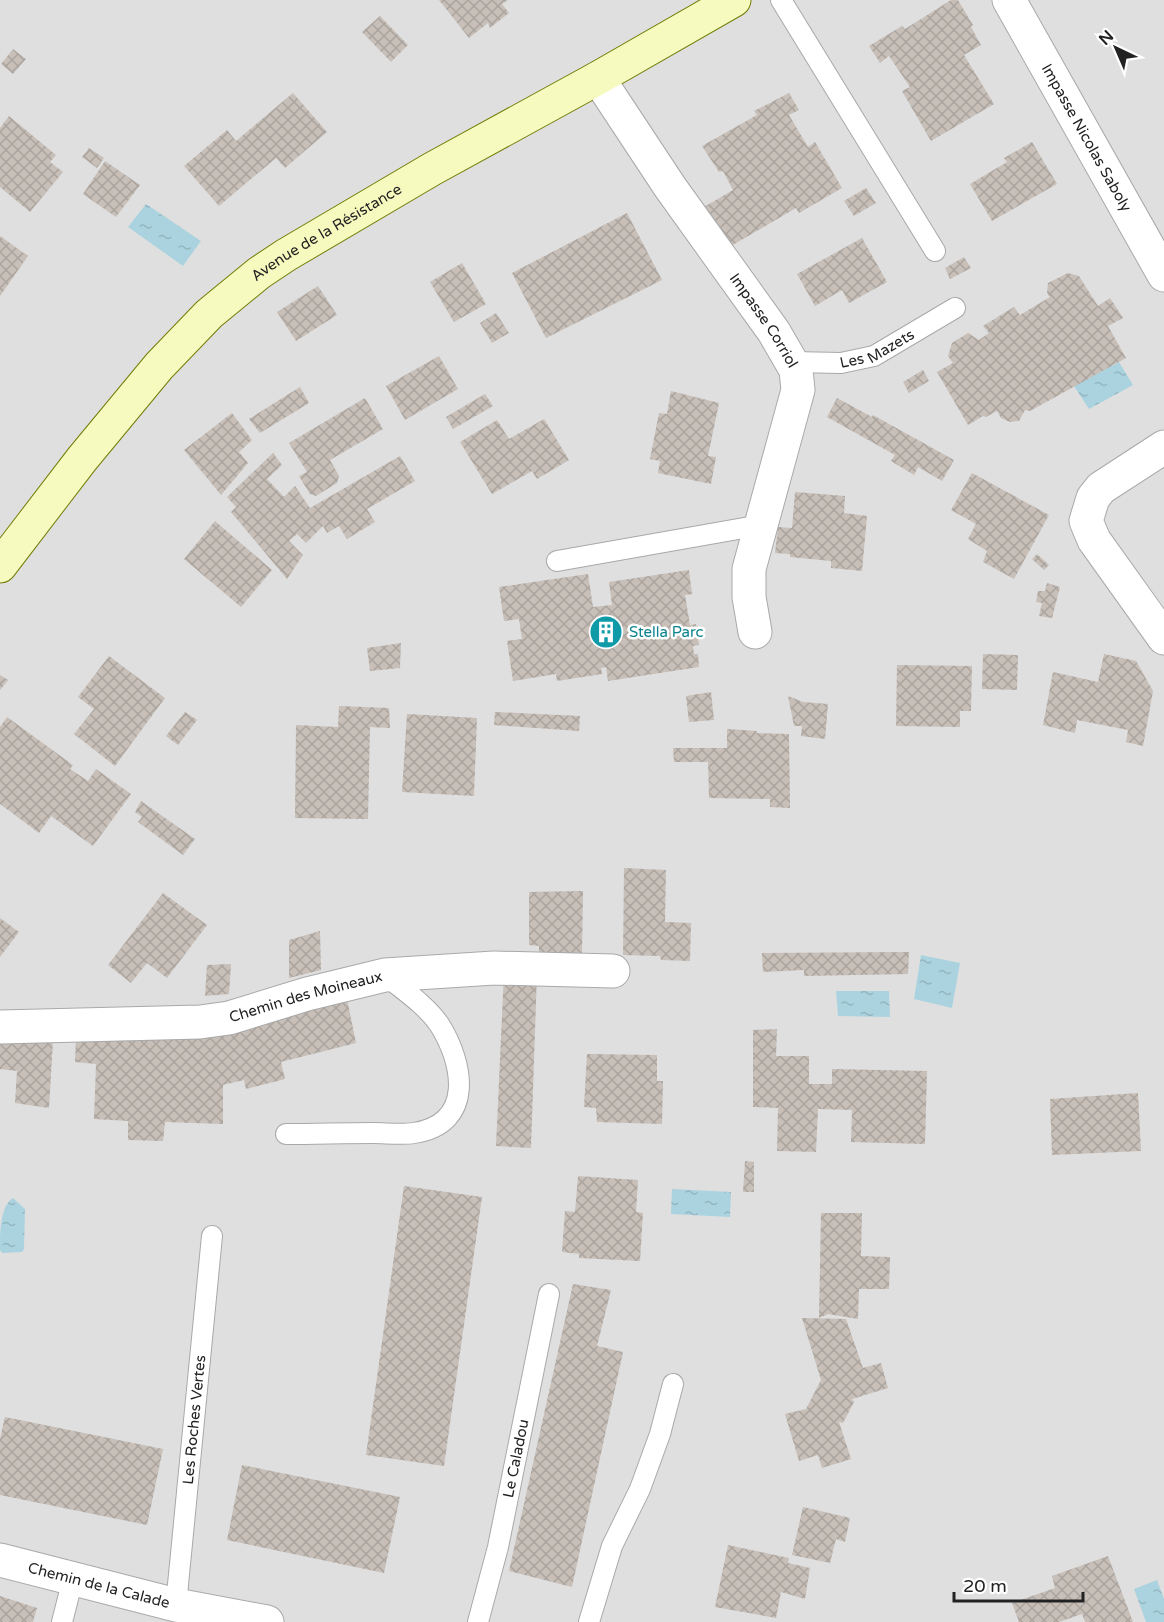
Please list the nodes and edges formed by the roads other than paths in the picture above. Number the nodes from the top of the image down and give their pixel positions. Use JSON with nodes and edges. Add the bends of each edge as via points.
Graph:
{"nodes":[{"id":1,"x":734,"y":0,"type":"edge"},
{"id":2,"x":781,"y":0,"type":"edge"},
{"id":3,"x":1009,"y":0,"type":"edge"},
{"id":4,"x":598,"y":78,"type":"junction"},
{"id":5,"x":935,"y":251,"type":"dead end"},
{"id":6,"x":1164,"y":275,"type":"edge"},
{"id":7,"x":955,"y":308,"type":"dead end"},
{"id":8,"x":792,"y":362,"type":"junction"},
{"id":9,"x":1164,"y":447,"type":"edge"},
{"id":10,"x":761,"y":525,"type":"junction"},
{"id":11,"x":557,"y":561,"type":"dead end"},
{"id":12,"x":0,"y":566,"type":"edge"},
{"id":13,"x":755,"y":632,"type":"dead end"},
{"id":14,"x":1164,"y":638,"type":"edge"},
{"id":15,"x":613,"y":971,"type":"dead end"},
{"id":16,"x":385,"y":975,"type":"junction"},
{"id":17,"x":0,"y":1027,"type":"edge"},
{"id":18,"x":286,"y":1134,"type":"dead end"},
{"id":19,"x":212,"y":1236,"type":"dead end"},
{"id":20,"x":549,"y":1294,"type":"dead end"},
{"id":21,"x":673,"y":1384,"type":"dead end"},
{"id":22,"x":0,"y":1560,"type":"edge"},
{"id":23,"x":73,"y":1579,"type":"junction"},
{"id":24,"x":176,"y":1605,"type":"junction"},
{"id":25,"x":62,"y":1622,"type":"edge"},
{"id":26,"x":267,"y":1622,"type":"edge"},
{"id":27,"x":478,"y":1622,"type":"edge"},
{"id":28,"x":589,"y":1622,"type":"edge"}],
"edges":[{"from":1,"to":4,"type":"street","name":"Avenue de la Résistance"},
{"from":2,"to":5,"type":"lane"},
{"from":3,"to":6,"type":"street","name":"Impasse Nicolas Saboly"},
{"from":4,"to":8,"type":"street","name":"Impasse Corriol"},
{"from":4,"to":12,"type":"street","name":"Avenue de la Résistance","via":[[432,169],[286,255],[243,286],[209,314],[159,366]]},
{"from":7,"to":8,"type":"lane","name":"Les Mazets","via":[[874,356],[841,363]]},
{"from":8,"to":10,"type":"street","name":"Impasse Corriol","via":[[798,390]]},
{"from":9,"to":14,"type":"street","via":[[1101,488],[1093,498],[1086,521],[1094,540]]},
{"from":10,"to":11,"type":"lane"},
{"from":10,"to":13,"type":"street","name":"Impasse Corriol","via":[[749,569]]},
{"from":15,"to":16,"type":"street","name":"Chemin des Moineaux","via":[[494,968]]},
{"from":16,"to":17,"type":"street","name":"Chemin des Moineaux","via":[[229,1018],[200,1022]]},
{"from":16,"to":18,"type":"lane","via":[[430,1014],[451,1045],[459,1098],[453,1110],[438,1124],[414,1133]]},
{"from":19,"to":24,"type":"lane","name":"Les Roches Vertes"},
{"from":20,"to":27,"type":"lane","name":"Le Caladou","via":[[498,1547]]},
{"from":21,"to":28,"type":"lane","via":[[660,1434],[640,1489],[612,1546]]},
{"from":22,"to":23,"type":"street","name":"Chemin de la Calade"},
{"from":23,"to":24,"type":"street","name":"Chemin de la Calade"},
{"from":23,"to":25,"type":"lane"},
{"from":24,"to":26,"type":"street","name":"Chemin de la Calade"}]}
